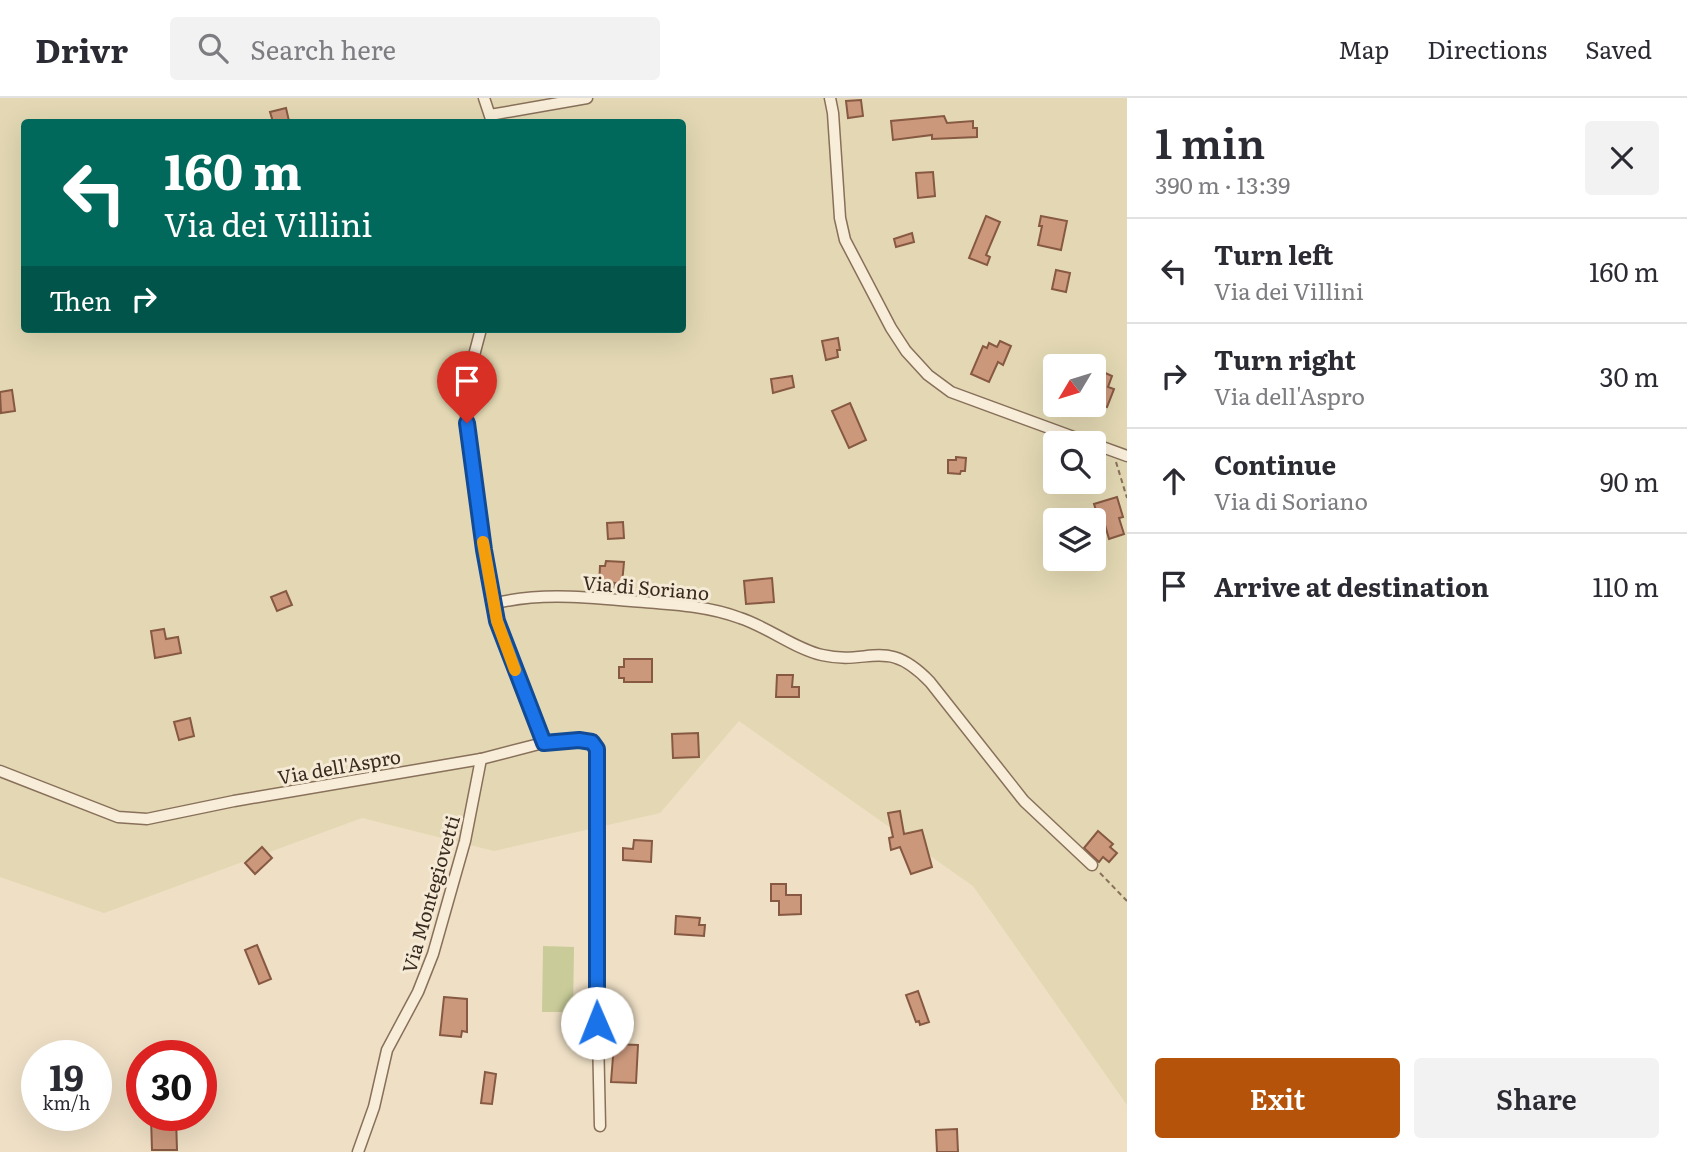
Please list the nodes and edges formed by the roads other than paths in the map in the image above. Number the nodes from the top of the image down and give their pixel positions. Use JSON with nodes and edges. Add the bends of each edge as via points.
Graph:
{"nodes":[{"id":1,"x":484,"y":98,"type":"edge"},
{"id":2,"x":587,"y":98,"type":"edge"},
{"id":3,"x":830,"y":98,"type":"edge"},
{"id":4,"x":491,"y":119,"type":"edge"},
{"id":5,"x":480,"y":333,"type":"edge"},
{"id":6,"x":1059,"y":431,"type":"edge"},
{"id":7,"x":1106,"y":449,"type":"edge"},
{"id":8,"x":1127,"y":456,"type":"edge"},
{"id":9,"x":493,"y":604,"type":"junction"},
{"id":10,"x":544,"y":743,"type":"junction"},
{"id":11,"x":481,"y":759,"type":"junction"},
{"id":12,"x":0,"y":771,"type":"edge"},
{"id":13,"x":1092,"y":865,"type":"road end"},
{"id":14,"x":600,"y":1126,"type":"dead end"},
{"id":15,"x":358,"y":1152,"type":"edge"}],
"edges":[{"from":1,"to":4,"type":"street"},
{"from":2,"to":4,"type":"street"},
{"from":3,"to":6,"type":"street","via":[[845,240],[906,351],[933,380],[956,394]]},
{"from":5,"to":9,"type":"street","via":[[466,405]]},
{"from":7,"to":8,"type":"street"},
{"from":9,"to":10,"type":"street"},
{"from":9,"to":13,"type":"street","name":"Via di Soriano","via":[[535,597],[698,606],[754,622],[821,655],[897,658],[930,682],[1024,801]]},
{"from":10,"to":11,"type":"street","name":"Via dell'Aspro"},
{"from":10,"to":14,"type":"street","name":"Via dell'Aspro","via":[[583,740],[597,749]]},
{"from":11,"to":12,"type":"street","name":"Via dell'Aspro","via":[[143,820],[118,817]]},
{"from":11,"to":15,"type":"street","name":"Via Montegiovetti","via":[[465,841],[433,954],[387,1050]]}]}
